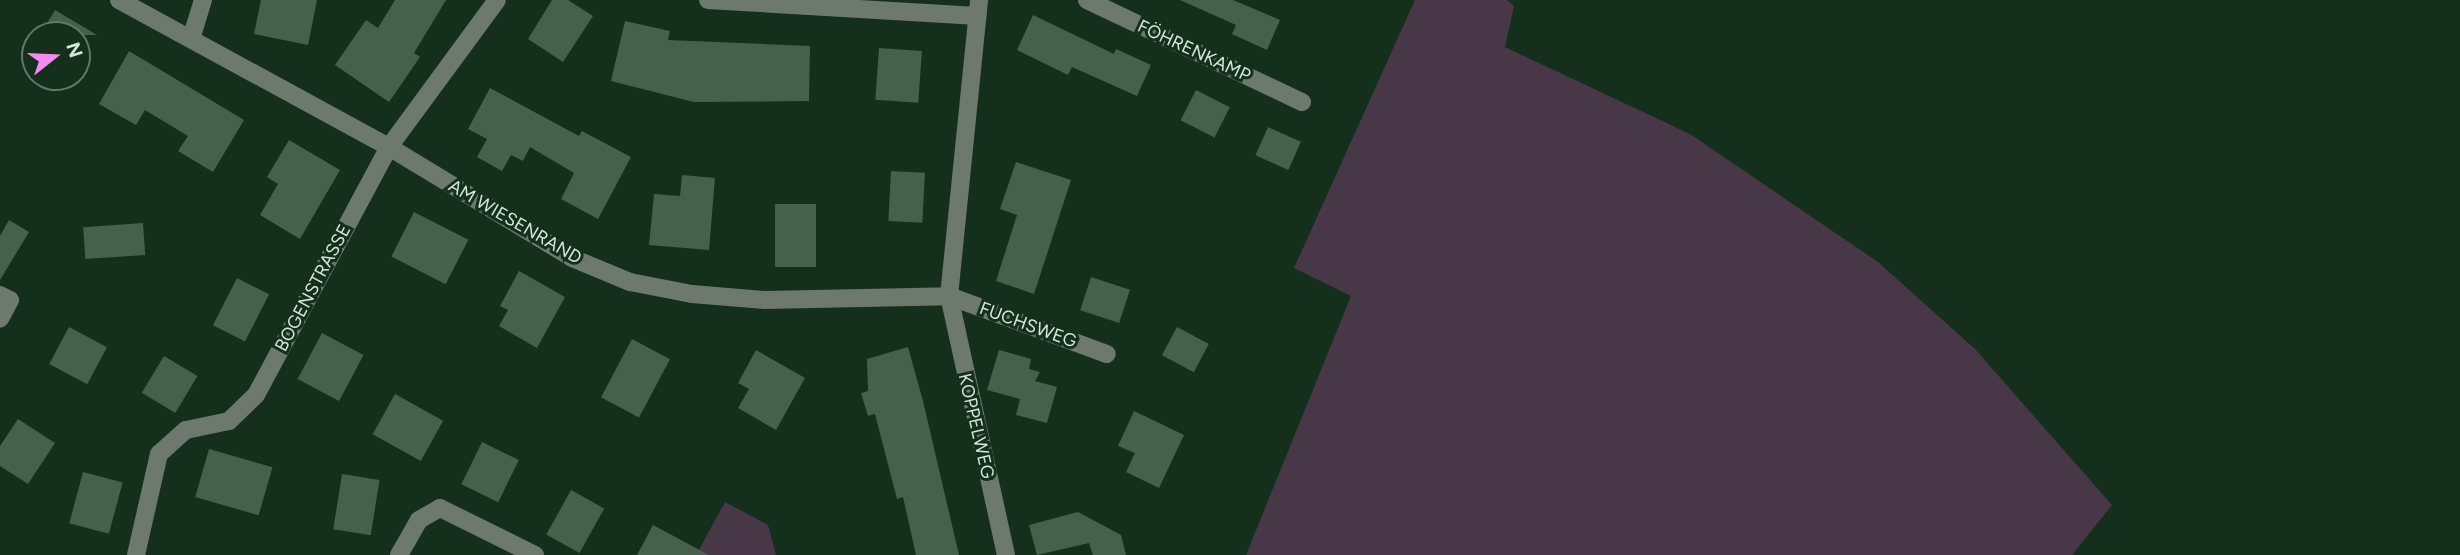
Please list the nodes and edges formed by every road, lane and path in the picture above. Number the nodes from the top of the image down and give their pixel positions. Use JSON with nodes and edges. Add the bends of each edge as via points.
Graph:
{"nodes":[{"id":1,"x":119,"y":0,"type":"edge"},
{"id":2,"x":203,"y":0,"type":"edge"},
{"id":3,"x":497,"y":0,"type":"edge"},
{"id":4,"x":708,"y":0,"type":"edge"},
{"id":5,"x":1087,"y":0,"type":"edge"},
{"id":6,"x":979,"y":8,"type":"edge"},
{"id":7,"x":191,"y":39,"type":"junction"},
{"id":8,"x":1302,"y":102,"type":"dead end"},
{"id":9,"x":389,"y":147,"type":"junction"},
{"id":10,"x":0,"y":295,"type":"edge"},
{"id":11,"x":949,"y":296,"type":"junction"},
{"id":12,"x":0,"y":319,"type":"edge"},
{"id":13,"x":1107,"y":354,"type":"dead end"},
{"id":14,"x":136,"y":555,"type":"edge"},
{"id":15,"x":399,"y":555,"type":"edge"},
{"id":16,"x":534,"y":555,"type":"edge"},
{"id":17,"x":1006,"y":555,"type":"edge"}],
"edges":[{"from":1,"to":7,"type":"street","name":"AM WIESENRAND"},
{"from":2,"to":7,"type":"street"},
{"from":3,"to":9,"type":"street","name":"BOGENSTRASSE"},
{"from":4,"to":6,"type":"street"},
{"from":5,"to":8,"type":"street","name":"FÖHRENKAMP"},
{"from":6,"to":11,"type":"street"},
{"from":7,"to":9,"type":"street","name":"AM WIESENRAND"},
{"from":9,"to":11,"type":"street","name":"AM WIESENRAND","via":[[572,258],[630,282],[692,294],[765,300]]},
{"from":9,"to":14,"type":"street","name":"BOGENSTRASSE","via":[[256,395],[229,421],[186,430],[159,454]]},
{"from":10,"to":12,"type":"street","via":[[10,300]]},
{"from":11,"to":13,"type":"street","name":"FUCHSWEG"},
{"from":11,"to":17,"type":"street","name":"KOPPELWEG"},
{"from":15,"to":16,"type":"street","via":[[419,520],[440,508]]}]}
